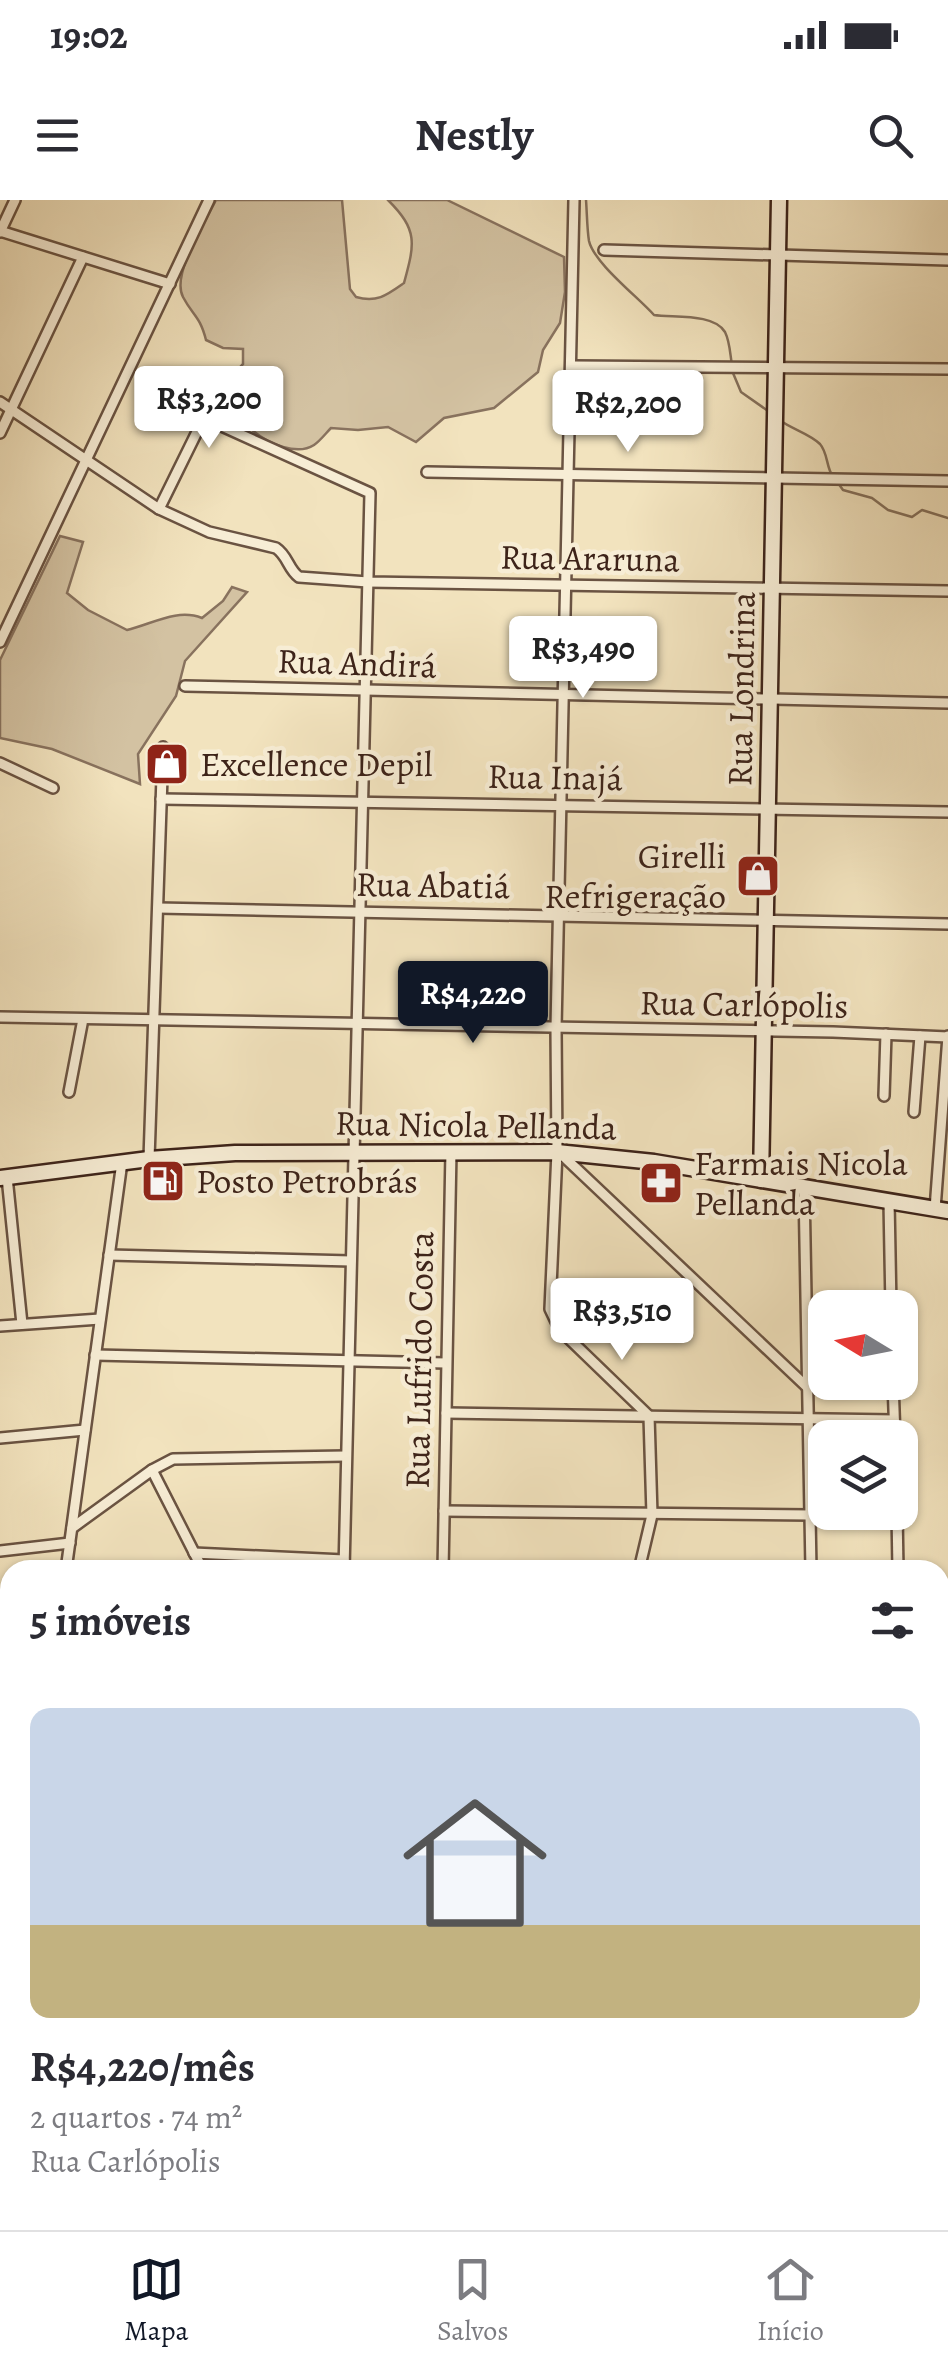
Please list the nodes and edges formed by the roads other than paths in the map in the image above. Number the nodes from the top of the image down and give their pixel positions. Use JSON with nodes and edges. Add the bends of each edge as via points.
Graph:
{"nodes":[{"id":1,"x":15,"y":200,"type":"edge"},
{"id":2,"x":210,"y":200,"type":"edge"},
{"id":3,"x":573,"y":200,"type":"edge"},
{"id":4,"x":779,"y":200,"type":"edge"},
{"id":5,"x":0,"y":232,"type":"edge"},
{"id":6,"x":604,"y":250,"type":"dead end"},
{"id":7,"x":83,"y":257,"type":"junction"},
{"id":8,"x":778,"y":258,"type":"junction"},
{"id":9,"x":948,"y":260,"type":"edge"},
{"id":10,"x":170,"y":284,"type":"junction"},
{"id":11,"x":572,"y":366,"type":"junction"},
{"id":12,"x":776,"y":366,"type":"junction"},
{"id":13,"x":948,"y":368,"type":"edge"},
{"id":14,"x":225,"y":375,"type":"dead end"},
{"id":15,"x":0,"y":402,"type":"edge"},
{"id":16,"x":11,"y":409,"type":"junction"},
{"id":17,"x":204,"y":418,"type":"junction"},
{"id":18,"x":0,"y":434,"type":"edge"},
{"id":19,"x":86,"y":460,"type":"junction"},
{"id":20,"x":427,"y":472,"type":"dead end"},
{"id":21,"x":570,"y":474,"type":"junction"},
{"id":22,"x":774,"y":476,"type":"junction"},
{"id":23,"x":948,"y":481,"type":"edge"},
{"id":24,"x":159,"y":510,"type":"junction"},
{"id":25,"x":368,"y":582,"type":"junction"},
{"id":26,"x":566,"y":585,"type":"junction"},
{"id":27,"x":774,"y":588,"type":"junction"},
{"id":28,"x":948,"y":591,"type":"edge"},
{"id":29,"x":3,"y":628,"type":"edge"},
{"id":30,"x":0,"y":642,"type":"edge"},
{"id":31,"x":185,"y":686,"type":"dead end"},
{"id":32,"x":363,"y":691,"type":"junction"},
{"id":33,"x":564,"y":697,"type":"junction"},
{"id":34,"x":771,"y":698,"type":"junction"},
{"id":35,"x":948,"y":704,"type":"edge"},
{"id":36,"x":163,"y":747,"type":"dead end"},
{"id":37,"x":0,"y":762,"type":"edge"},
{"id":38,"x":53,"y":788,"type":"dead end"},
{"id":39,"x":161,"y":798,"type":"junction"},
{"id":40,"x":362,"y":800,"type":"junction"},
{"id":41,"x":561,"y":804,"type":"junction"},
{"id":42,"x":769,"y":808,"type":"junction"},
{"id":43,"x":948,"y":812,"type":"edge"},
{"id":44,"x":158,"y":908,"type":"junction"},
{"id":45,"x":359,"y":912,"type":"junction"},
{"id":46,"x":559,"y":915,"type":"junction"},
{"id":47,"x":766,"y":918,"type":"junction"},
{"id":48,"x":948,"y":924,"type":"edge"},
{"id":49,"x":0,"y":1017,"type":"edge"},
{"id":50,"x":83,"y":1018,"type":"junction"},
{"id":51,"x":152,"y":1020,"type":"junction"},
{"id":52,"x":356,"y":1024,"type":"junction"},
{"id":53,"x":556,"y":1028,"type":"junction"},
{"id":54,"x":764,"y":1030,"type":"junction"},
{"id":55,"x":886,"y":1034,"type":"junction"},
{"id":56,"x":920,"y":1036,"type":"junction"},
{"id":57,"x":948,"y":1037,"type":"edge"},
{"id":58,"x":69,"y":1092,"type":"dead end"},
{"id":59,"x":946,"y":1095,"type":"edge"},
{"id":60,"x":884,"y":1096,"type":"dead end"},
{"id":61,"x":914,"y":1112,"type":"dead end"},
{"id":62,"x":451,"y":1150,"type":"junction"},
{"id":63,"x":353,"y":1151,"type":"junction"},
{"id":64,"x":558,"y":1152,"type":"junction"},
{"id":65,"x":149,"y":1159,"type":"junction"},
{"id":66,"x":122,"y":1162,"type":"junction"},
{"id":67,"x":4,"y":1177,"type":"edge"},
{"id":68,"x":761,"y":1180,"type":"junction"},
{"id":69,"x":804,"y":1187,"type":"junction"},
{"id":70,"x":889,"y":1201,"type":"junction"},
{"id":71,"x":941,"y":1210,"type":"edge"},
{"id":72,"x":109,"y":1256,"type":"junction"},
{"id":73,"x":351,"y":1261,"type":"junction"},
{"id":74,"x":891,"y":1290,"type":"edge"},
{"id":75,"x":100,"y":1319,"type":"junction"},
{"id":76,"x":22,"y":1324,"type":"junction"},
{"id":77,"x":0,"y":1326,"type":"edge"},
{"id":78,"x":95,"y":1356,"type":"junction"},
{"id":79,"x":348,"y":1359,"type":"junction"},
{"id":80,"x":446,"y":1363,"type":"junction"},
{"id":81,"x":808,"y":1388,"type":"joint"},
{"id":82,"x":808,"y":1400,"type":"edge"},
{"id":83,"x":893,"y":1400,"type":"edge"},
{"id":84,"x":446,"y":1413,"type":"junction"},
{"id":85,"x":649,"y":1416,"type":"junction"},
{"id":86,"x":809,"y":1418,"type":"junction"},
{"id":87,"x":894,"y":1420,"type":"joint"},
{"id":88,"x":85,"y":1430,"type":"junction"},
{"id":89,"x":0,"y":1438,"type":"edge"},
{"id":90,"x":346,"y":1456,"type":"junction"},
{"id":91,"x":152,"y":1470,"type":"junction"},
{"id":92,"x":444,"y":1511,"type":"junction"},
{"id":93,"x":652,"y":1515,"type":"junction"},
{"id":94,"x":808,"y":1515,"type":"edge"},
{"id":95,"x":72,"y":1528,"type":"junction"},
{"id":96,"x":810,"y":1530,"type":"edge"},
{"id":97,"x":897,"y":1530,"type":"edge"},
{"id":98,"x":70,"y":1544,"type":"junction"},
{"id":99,"x":0,"y":1551,"type":"edge"},
{"id":100,"x":194,"y":1553,"type":"junction"},
{"id":101,"x":68,"y":1560,"type":"edge"},
{"id":102,"x":197,"y":1560,"type":"edge"},
{"id":103,"x":282,"y":1560,"type":"edge"},
{"id":104,"x":344,"y":1560,"type":"edge"},
{"id":105,"x":443,"y":1560,"type":"edge"},
{"id":106,"x":642,"y":1560,"type":"edge"},
{"id":107,"x":811,"y":1560,"type":"edge"},
{"id":108,"x":898,"y":1560,"type":"edge"}],
"edges":[{"from":1,"to":5,"type":"street"},
{"from":2,"to":10,"type":"street"},
{"from":3,"to":11,"type":"street"},
{"from":4,"to":8,"type":"street","name":"Rua Londrina"},
{"from":5,"to":7,"type":"street"},
{"from":6,"to":8,"type":"street"},
{"from":7,"to":10,"type":"street"},
{"from":7,"to":16,"type":"street"},
{"from":8,"to":9,"type":"street"},
{"from":8,"to":12,"type":"street","name":"Rua Londrina"},
{"from":10,"to":19,"type":"street"},
{"from":11,"to":12,"type":"street"},
{"from":11,"to":21,"type":"street"},
{"from":12,"to":13,"type":"street"},
{"from":12,"to":22,"type":"street","name":"Rua Londrina"},
{"from":14,"to":17,"type":"street"},
{"from":15,"to":16,"type":"street"},
{"from":16,"to":18,"type":"street"},
{"from":16,"to":19,"type":"street"},
{"from":17,"to":24,"type":"street"},
{"from":17,"to":25,"type":"street","via":[[370,493]]},
{"from":19,"to":24,"type":"street"},
{"from":19,"to":29,"type":"street"},
{"from":20,"to":21,"type":"street"},
{"from":21,"to":22,"type":"street"},
{"from":21,"to":26,"type":"street"},
{"from":22,"to":23,"type":"street"},
{"from":22,"to":27,"type":"street","name":"Rua Londrina"},
{"from":24,"to":25,"type":"street","name":"Rua Araruna","via":[[210,532],[276,548],[299,578]]},
{"from":25,"to":26,"type":"street","name":"Rua Araruna"},
{"from":25,"to":32,"type":"street"},
{"from":26,"to":27,"type":"street","name":"Rua Araruna"},
{"from":26,"to":33,"type":"street"},
{"from":27,"to":28,"type":"street","name":"Rua Araruna"},
{"from":27,"to":34,"type":"street","name":"Rua Londrina"},
{"from":29,"to":30,"type":"street"},
{"from":31,"to":32,"type":"street","name":"Rua Andirá"},
{"from":32,"to":33,"type":"street","name":"Rua Andirá"},
{"from":32,"to":40,"type":"street"},
{"from":33,"to":34,"type":"street","name":"Rua Andirá"},
{"from":33,"to":41,"type":"street"},
{"from":34,"to":35,"type":"street","name":"Rua Andirá"},
{"from":34,"to":42,"type":"street","name":"Rua Londrina"},
{"from":36,"to":39,"type":"street"},
{"from":37,"to":38,"type":"street"},
{"from":39,"to":40,"type":"street","name":"Rua Inajá"},
{"from":39,"to":44,"type":"street"},
{"from":40,"to":41,"type":"street","name":"Rua Inajá"},
{"from":40,"to":45,"type":"street"},
{"from":41,"to":42,"type":"street","name":"Rua Inajá"},
{"from":41,"to":46,"type":"street"},
{"from":42,"to":43,"type":"street","name":"Rua Inajá"},
{"from":42,"to":47,"type":"street","name":"Rua Londrina"},
{"from":44,"to":45,"type":"street","name":"Rua Abatiá"},
{"from":44,"to":51,"type":"street"},
{"from":45,"to":46,"type":"street","name":"Rua Abatiá"},
{"from":45,"to":52,"type":"street"},
{"from":46,"to":47,"type":"street","name":"Rua Abatiá"},
{"from":46,"to":53,"type":"street"},
{"from":47,"to":48,"type":"street","name":"Rua Abatiá"},
{"from":47,"to":54,"type":"street","name":"Rua Londrina"},
{"from":49,"to":50,"type":"street","name":"Rua Carlópolis"},
{"from":50,"to":51,"type":"street","name":"Rua Carlópolis"},
{"from":50,"to":58,"type":"street"},
{"from":51,"to":52,"type":"street","name":"Rua Carlópolis"},
{"from":51,"to":65,"type":"street"},
{"from":52,"to":53,"type":"street","name":"Rua Carlópolis"},
{"from":52,"to":63,"type":"street"},
{"from":53,"to":54,"type":"street","name":"Rua Carlópolis"},
{"from":53,"to":64,"type":"street"},
{"from":54,"to":55,"type":"street","name":"Rua Carlópolis"},
{"from":54,"to":68,"type":"street","name":"Rua Londrina"},
{"from":55,"to":56,"type":"street","name":"Rua Carlópolis"},
{"from":55,"to":60,"type":"street"},
{"from":56,"to":57,"type":"street","name":"Rua Carlópolis"},
{"from":56,"to":61,"type":"street"},
{"from":57,"to":59,"type":"street"},
{"from":59,"to":71,"type":"street"},
{"from":62,"to":63,"type":"street","name":"Rua Nicola Pellanda"},
{"from":62,"to":64,"type":"street","name":"Rua Nicola Pellanda"},
{"from":62,"to":80,"type":"street","name":"Rua Lufrido Costa"},
{"from":63,"to":65,"type":"street","name":"Rua Nicola Pellanda"},
{"from":63,"to":73,"type":"street"},
{"from":64,"to":68,"type":"street","name":"Rua Nicola Pellanda"},
{"from":64,"to":81,"type":"street"},
{"from":64,"to":85,"type":"street","via":[[550,1309],[560,1330]]},
{"from":65,"to":66,"type":"street","name":"Rua Nicola Pellanda"},
{"from":66,"to":67,"type":"street","name":"Rua Nicola Pellanda"},
{"from":66,"to":72,"type":"street"},
{"from":67,"to":76,"type":"street"},
{"from":68,"to":69,"type":"street","name":"Rua Nicola Pellanda"},
{"from":69,"to":70,"type":"street","name":"Rua Nicola Pellanda"},
{"from":69,"to":81,"type":"street"},
{"from":70,"to":71,"type":"street","name":"Rua Nicola Pellanda"},
{"from":70,"to":74,"type":"street"},
{"from":72,"to":73,"type":"street"},
{"from":72,"to":75,"type":"street"},
{"from":73,"to":79,"type":"street"},
{"from":75,"to":76,"type":"street"},
{"from":75,"to":78,"type":"street"},
{"from":76,"to":77,"type":"street"},
{"from":78,"to":79,"type":"street"},
{"from":78,"to":88,"type":"street"},
{"from":79,"to":80,"type":"street"},
{"from":79,"to":90,"type":"street"},
{"from":80,"to":84,"type":"street","name":"Rua Lufrido Costa"},
{"from":82,"to":86,"type":"street"},
{"from":83,"to":87,"type":"street"},
{"from":84,"to":85,"type":"street"},
{"from":84,"to":92,"type":"street","name":"Rua Lufrido Costa"},
{"from":85,"to":86,"type":"street"},
{"from":85,"to":93,"type":"street"},
{"from":86,"to":87,"type":"street"},
{"from":88,"to":89,"type":"street"},
{"from":88,"to":95,"type":"street"},
{"from":90,"to":91,"type":"street","via":[[174,1459]]},
{"from":90,"to":104,"type":"street"},
{"from":91,"to":95,"type":"street"},
{"from":91,"to":100,"type":"street"},
{"from":92,"to":93,"type":"street"},
{"from":92,"to":105,"type":"street","name":"Rua Lufrido Costa"},
{"from":93,"to":94,"type":"street"},
{"from":93,"to":106,"type":"street"},
{"from":95,"to":98,"type":"street"},
{"from":96,"to":107,"type":"street"},
{"from":97,"to":108,"type":"street"},
{"from":98,"to":99,"type":"street"},
{"from":98,"to":101,"type":"street"},
{"from":100,"to":102,"type":"street"},
{"from":100,"to":103,"type":"street"}]}
